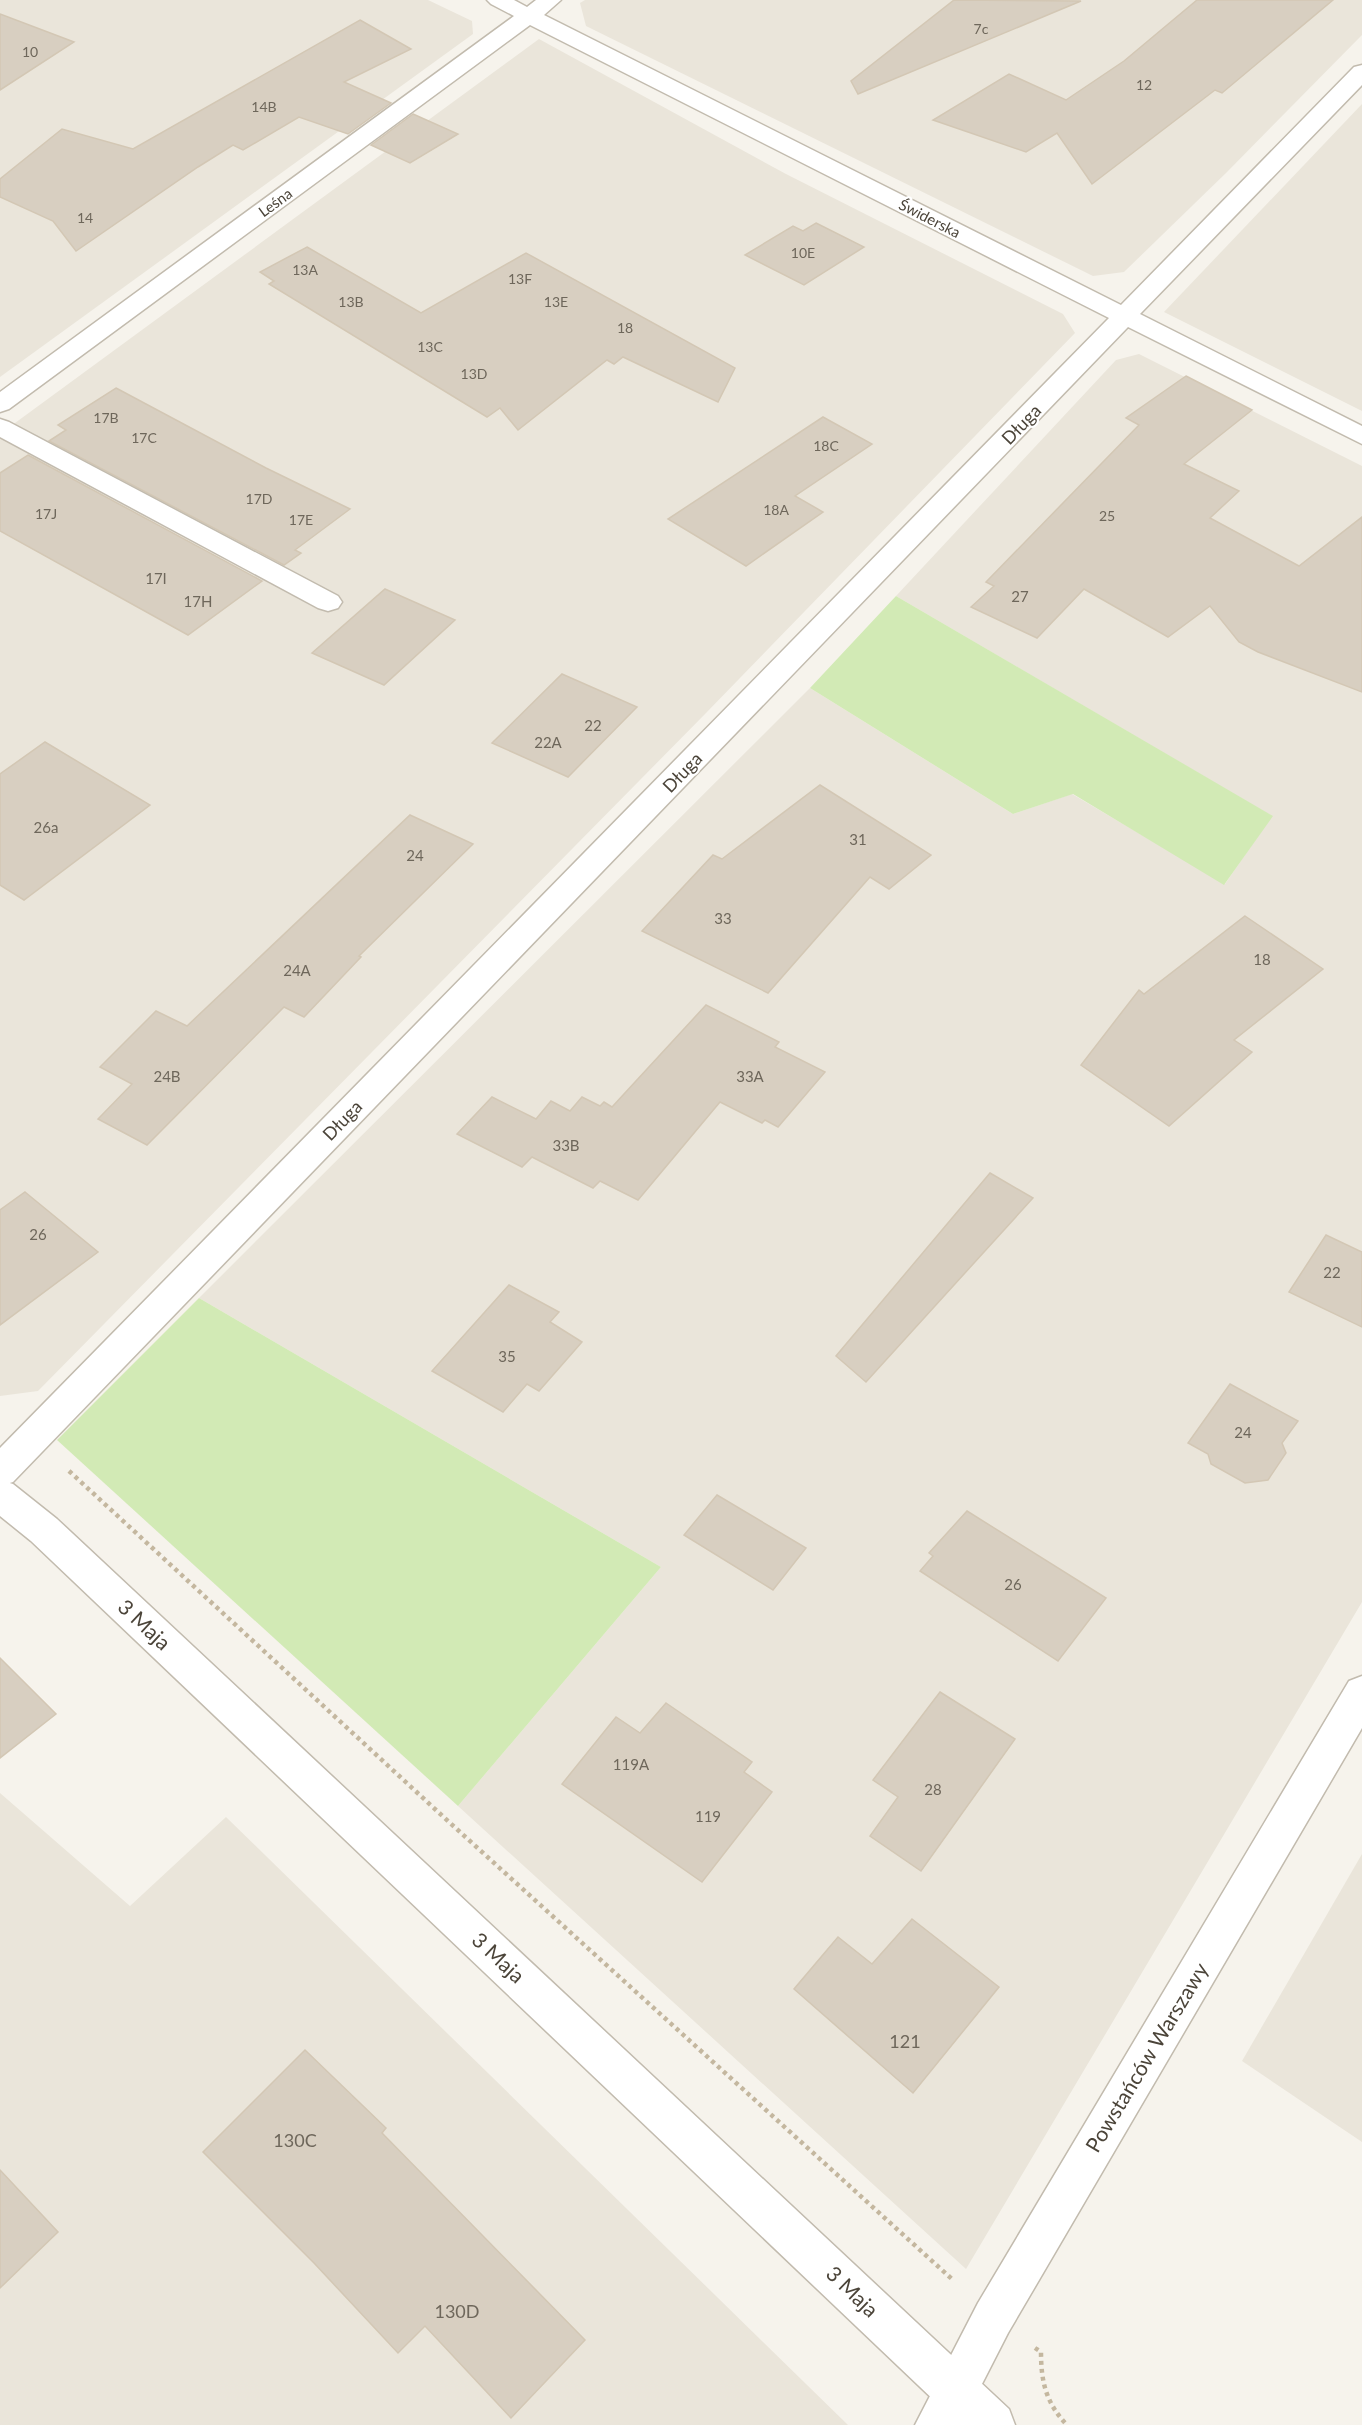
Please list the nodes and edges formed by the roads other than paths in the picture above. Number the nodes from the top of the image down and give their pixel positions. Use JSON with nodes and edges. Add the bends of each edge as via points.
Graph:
{"nodes":[{"id":1,"x":498,"y":0,"type":"edge"},
{"id":2,"x":550,"y":0,"type":"edge"},
{"id":3,"x":529,"y":15,"type":"junction"},
{"id":4,"x":1362,"y":72,"type":"edge"},
{"id":5,"x":1126,"y":317,"type":"junction"},
{"id":6,"x":0,"y":404,"type":"edge"},
{"id":7,"x":0,"y":427,"type":"edge"},
{"id":8,"x":1362,"y":436,"type":"edge"},
{"id":9,"x":328,"y":602,"type":"dead end"},
{"id":10,"x":0,"y":1471,"type":"edge"},
{"id":11,"x":0,"y":1495,"type":"edge"},
{"id":12,"x":1362,"y":1693,"type":"edge"},
{"id":13,"x":946,"y":2408,"type":"edge"},
{"id":14,"x":993,"y":2425,"type":"edge"}],
"edges":[{"from":1,"to":3,"type":"street","name":"Świderska"},
{"from":2,"to":3,"type":"street","name":"Leśna"},
{"from":3,"to":5,"type":"street","name":"Świderska"},
{"from":3,"to":6,"type":"street","name":"Leśna"},
{"from":4,"to":5,"type":"street","name":"Długa"},
{"from":5,"to":8,"type":"street","name":"Świderska"},
{"from":5,"to":10,"type":"street","name":"Długa"},
{"from":7,"to":9,"type":"street"},
{"from":11,"to":13,"type":"street","name":"3 Maja","via":[[44,1530],[869,2305]]},
{"from":12,"to":13,"type":"street","name":"Powstańców Warszawy","via":[[993,2318]]},
{"from":13,"to":14,"type":"street","name":"3 Maja"}]}
